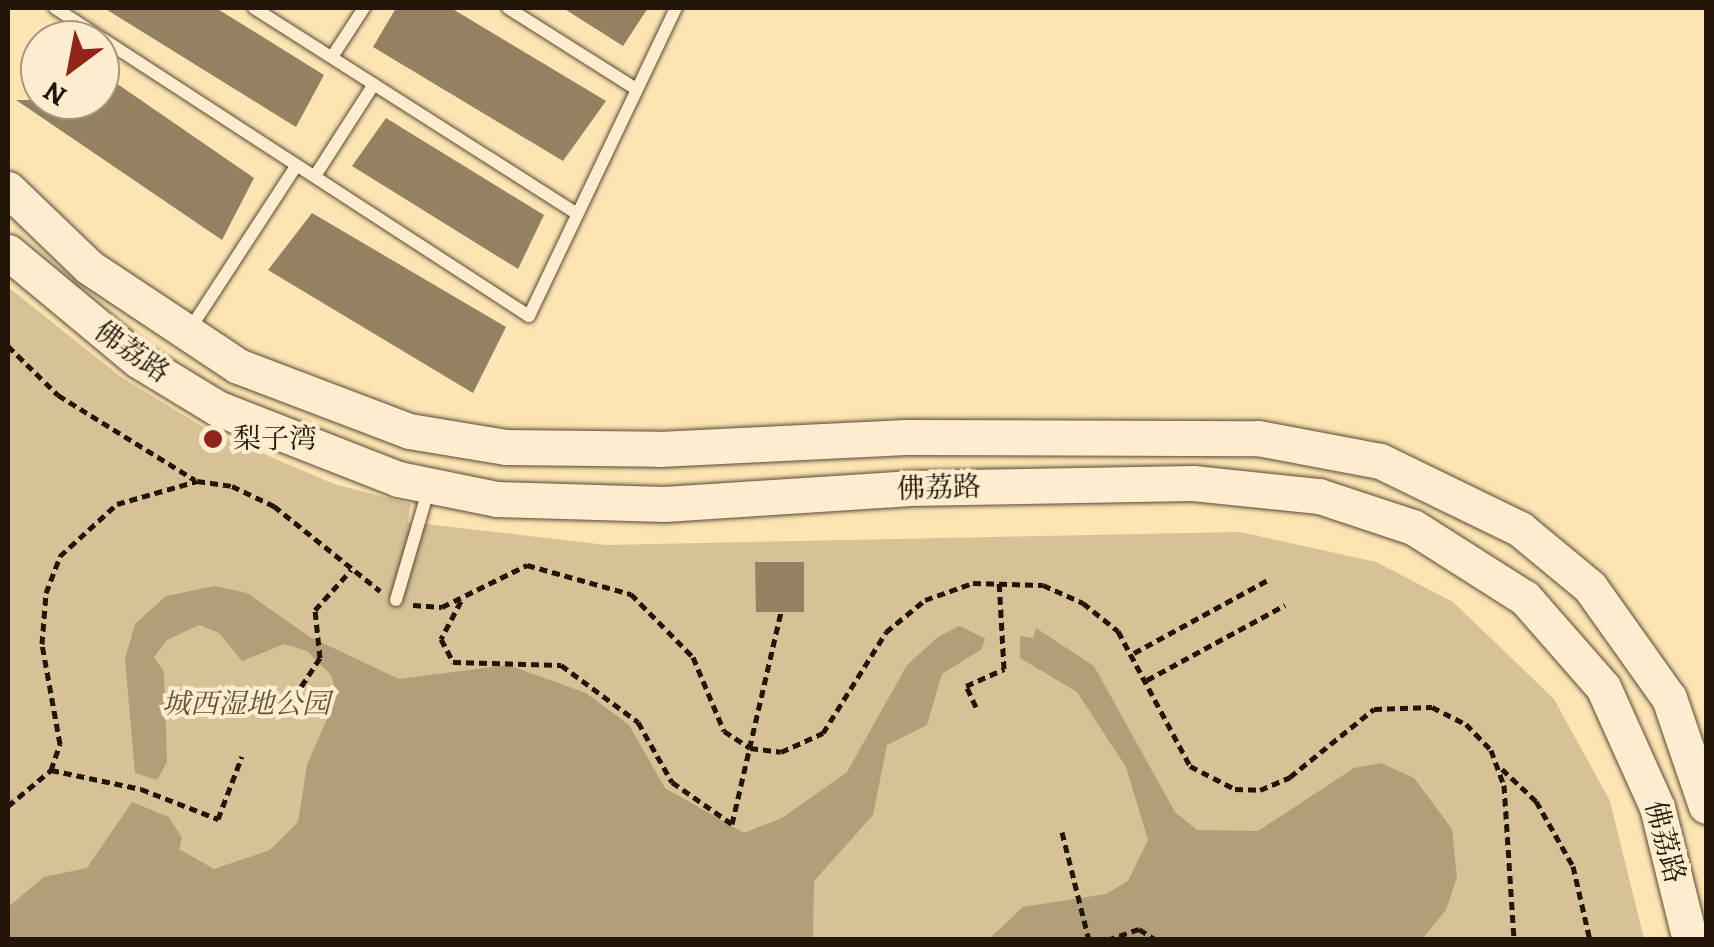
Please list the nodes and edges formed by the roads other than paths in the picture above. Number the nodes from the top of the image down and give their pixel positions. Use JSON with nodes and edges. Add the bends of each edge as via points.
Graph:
{"nodes":[{"id":1,"x":55,"y":8,"type":"edge"},
{"id":2,"x":254,"y":8,"type":"edge"},
{"id":3,"x":364,"y":8,"type":"edge"},
{"id":4,"x":508,"y":8,"type":"edge"},
{"id":5,"x":676,"y":8,"type":"edge"},
{"id":6,"x":332,"y":57,"type":"junction"},
{"id":7,"x":374,"y":84,"type":"junction"},
{"id":8,"x":633,"y":87,"type":"junction"},
{"id":9,"x":297,"y":165,"type":"junction"},
{"id":10,"x":314,"y":176,"type":"junction"},
{"id":11,"x":8,"y":189,"type":"edge"},
{"id":12,"x":576,"y":214,"type":"junction"},
{"id":13,"x":8,"y":252,"type":"edge"},
{"id":14,"x":187,"y":334,"type":"junction"},
{"id":15,"x":430,"y":486,"type":"junction"},
{"id":16,"x":396,"y":600,"type":"road end"},
{"id":17,"x":1706,"y":806,"type":"edge"},
{"id":18,"x":1690,"y":940,"type":"edge"}],
"edges":[{"from":1,"to":9,"type":"lane"},
{"from":2,"to":6,"type":"lane"},
{"from":3,"to":6,"type":"lane"},
{"from":4,"to":8,"type":"lane"},
{"from":5,"to":8,"type":"lane"},
{"from":6,"to":7,"type":"lane"},
{"from":7,"to":10,"type":"lane"},
{"from":7,"to":12,"type":"lane"},
{"from":8,"to":12,"type":"lane"},
{"from":9,"to":10,"type":"lane"},
{"from":9,"to":14,"type":"lane"},
{"from":10,"to":12,"type":"lane","via":[[529,316]]},
{"from":11,"to":14,"type":"main road","name":"佛荔路","via":[[90,267]]},
{"from":13,"to":15,"type":"main road","name":"佛荔路","via":[[138,360],[217,408],[308,449]]},
{"from":14,"to":17,"type":"main road","name":"佛荔路","via":[[322,404],[409,431],[506,447],[1210,436],[1380,461],[1520,529],[1590,588],[1669,698]]},
{"from":15,"to":16,"type":"lane"},
{"from":15,"to":18,"type":"main road","name":"佛荔路","via":[[496,499],[664,504],[909,488],[1193,483],[1274,487],[1359,506],[1493,572],[1579,654],[1641,761]]}]}
